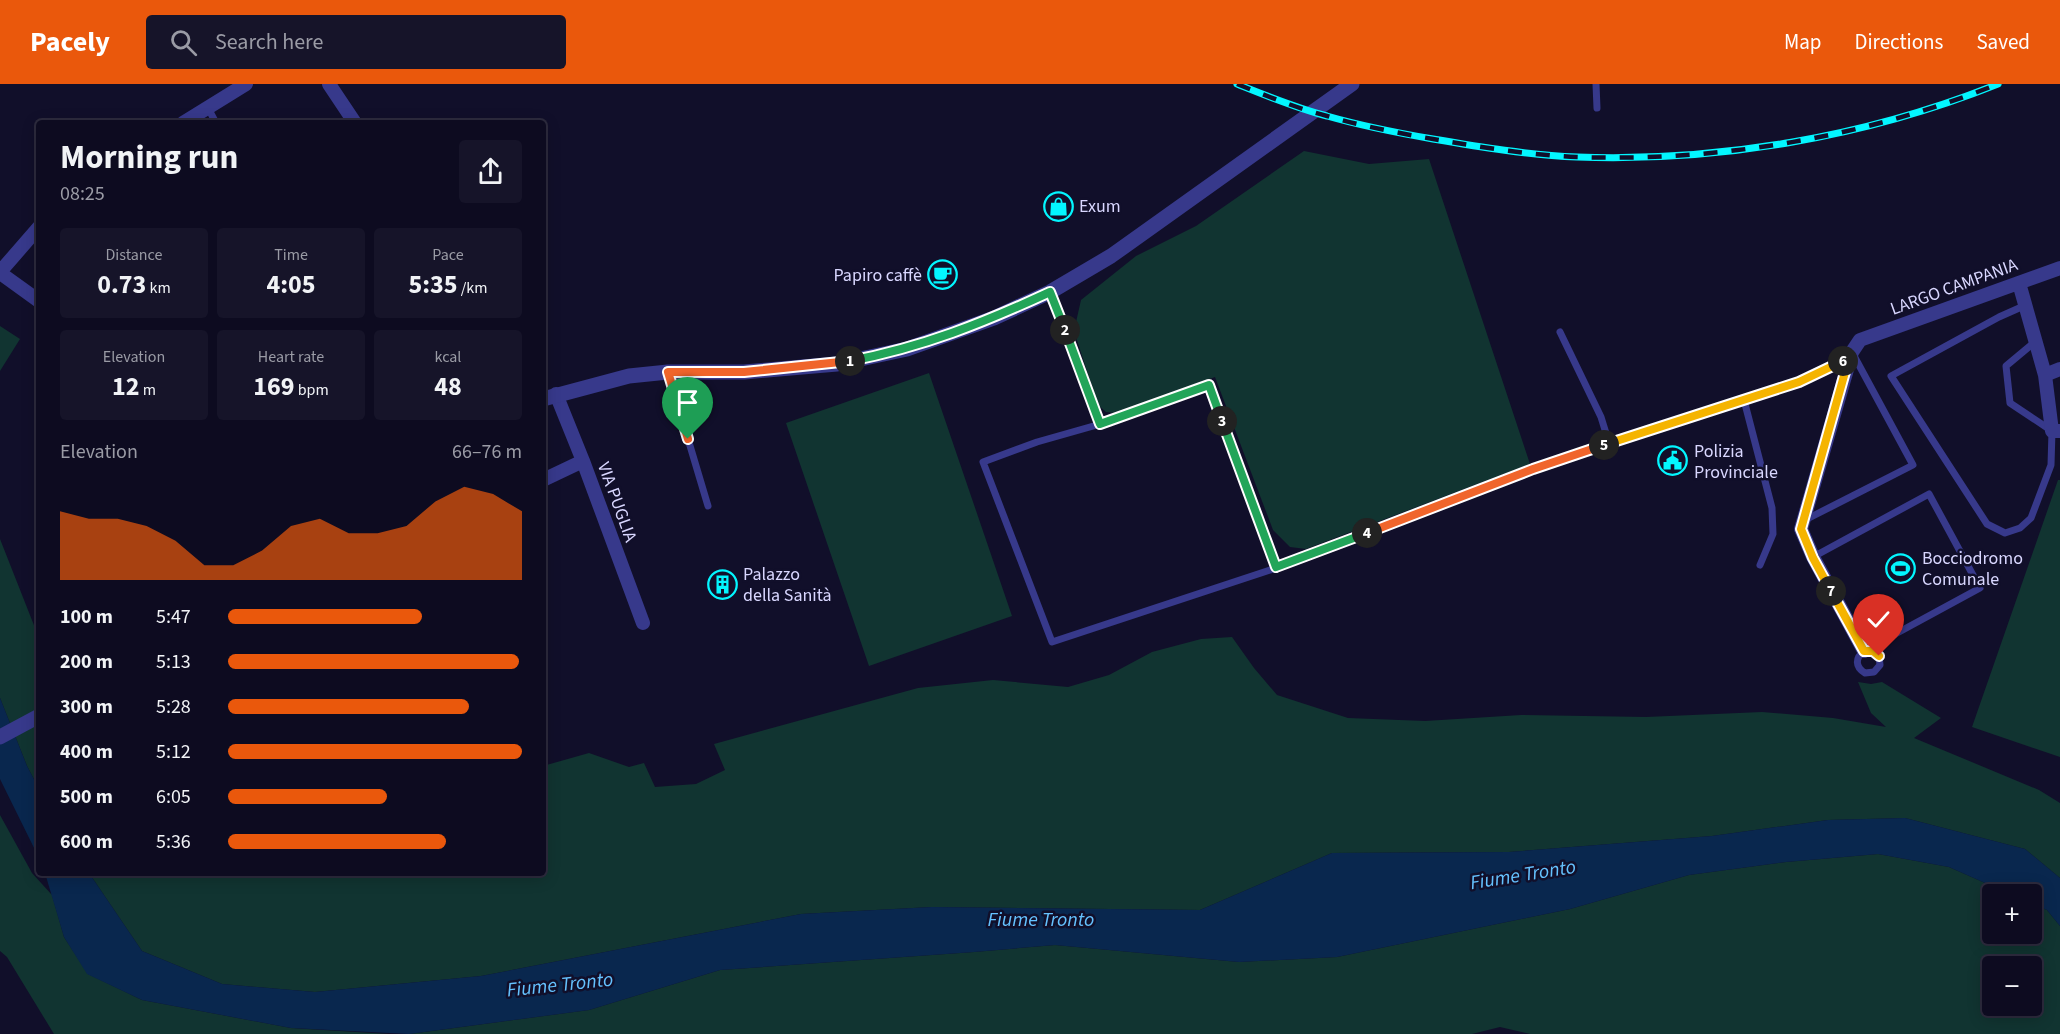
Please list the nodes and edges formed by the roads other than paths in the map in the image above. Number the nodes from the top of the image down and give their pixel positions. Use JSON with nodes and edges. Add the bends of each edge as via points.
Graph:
{"nodes":[{"id":1,"x":246,"y":84,"type":"edge"},
{"id":2,"x":329,"y":84,"type":"edge"},
{"id":3,"x":1352,"y":84,"type":"edge"},
{"id":4,"x":1596,"y":84,"type":"edge"},
{"id":5,"x":208,"y":108,"type":"junction"},
{"id":6,"x":1597,"y":108,"type":"dead end"},
{"id":7,"x":188,"y":120,"type":"edge"},
{"id":8,"x":214,"y":120,"type":"edge"},
{"id":9,"x":353,"y":120,"type":"edge"},
{"id":10,"x":36,"y":231,"type":"edge"},
{"id":11,"x":2060,"y":268,"type":"edge"},
{"id":12,"x":0,"y":273,"type":"edge"},
{"id":13,"x":2019,"y":282,"type":"junction"},
{"id":14,"x":1050,"y":292,"type":"junction"},
{"id":15,"x":36,"y":299,"type":"edge"},
{"id":16,"x":2026,"y":305,"type":"junction"},
{"id":17,"x":1560,"y":332,"type":"dead end"},
{"id":18,"x":2036,"y":341,"type":"junction"},
{"id":19,"x":1850,"y":355,"type":"junction"},
{"id":20,"x":2060,"y":369,"type":"edge"},
{"id":21,"x":668,"y":372,"type":"junction"},
{"id":22,"x":2045,"y":375,"type":"junction"},
{"id":23,"x":549,"y":396,"type":"edge"},
{"id":24,"x":1744,"y":400,"type":"junction"},
{"id":25,"x":1100,"y":424,"type":"junction"},
{"id":26,"x":2056,"y":431,"type":"edge"},
{"id":27,"x":1609,"y":443,"type":"junction"},
{"id":28,"x":583,"y":461,"type":"junction"},
{"id":29,"x":546,"y":479,"type":"edge"},
{"id":30,"x":708,"y":507,"type":"dead end"},
{"id":31,"x":1803,"y":521,"type":"junction"},
{"id":32,"x":1813,"y":558,"type":"junction"},
{"id":33,"x":1760,"y":565,"type":"dead end"},
{"id":34,"x":1276,"y":567,"type":"junction"},
{"id":35,"x":643,"y":623,"type":"dead end"},
{"id":36,"x":1864,"y":651,"type":"joint"},
{"id":37,"x":36,"y":718,"type":"edge"},
{"id":38,"x":0,"y":737,"type":"edge"}],
"edges":[{"from":1,"to":5,"type":"street"},
{"from":2,"to":9,"type":"street"},
{"from":3,"to":14,"type":"street","via":[[1111,256]]},
{"from":4,"to":6,"type":"lane"},
{"from":5,"to":7,"type":"street"},
{"from":5,"to":8,"type":"lane"},
{"from":10,"to":12,"type":"street"},
{"from":11,"to":13,"type":"street","name":"LARGO CAMPANIA"},
{"from":12,"to":15,"type":"street"},
{"from":13,"to":16,"type":"street"},
{"from":13,"to":19,"type":"street","name":"LARGO CAMPANIA","via":[[1860,340]]},
{"from":14,"to":21,"type":"street","via":[[939,339],[883,355],[837,364],[756,371]]},
{"from":14,"to":25,"type":"lane"},
{"from":16,"to":18,"type":"street"},
{"from":16,"to":26,"type":"lane","via":[[1891,376],[1987,524],[2005,533],[2020,528],[2031,518],[2051,465]]},
{"from":17,"to":27,"type":"lane","via":[[1601,417]]},
{"from":18,"to":22,"type":"street"},
{"from":18,"to":26,"type":"lane","via":[[2006,366],[2010,403]]},
{"from":19,"to":24,"type":"lane","via":[[1799,382]]},
{"from":19,"to":31,"type":"street"},
{"from":19,"to":31,"type":"lane","via":[[1913,465]]},
{"from":20,"to":22,"type":"street"},
{"from":21,"to":23,"type":"street","via":[[629,376]]},
{"from":21,"to":30,"type":"lane"},
{"from":22,"to":26,"type":"street"},
{"from":23,"to":28,"type":"street","name":"VIA PUGLIA"},
{"from":24,"to":27,"type":"lane"},
{"from":24,"to":33,"type":"lane","via":[[1772,508],[1773,534]]},
{"from":25,"to":34,"type":"lane","via":[[1209,385]]},
{"from":25,"to":34,"type":"lane","via":[[983,462],[1052,642]]},
{"from":27,"to":34,"type":"lane"},
{"from":28,"to":29,"type":"street"},
{"from":28,"to":35,"type":"street","name":"VIA PUGLIA"},
{"from":31,"to":32,"type":"street","via":[[1801,529]]},
{"from":32,"to":36,"type":"street"},
{"from":32,"to":36,"type":"lane","via":[[1929,494],[1980,588]]},
{"from":37,"to":38,"type":"street"}]}
